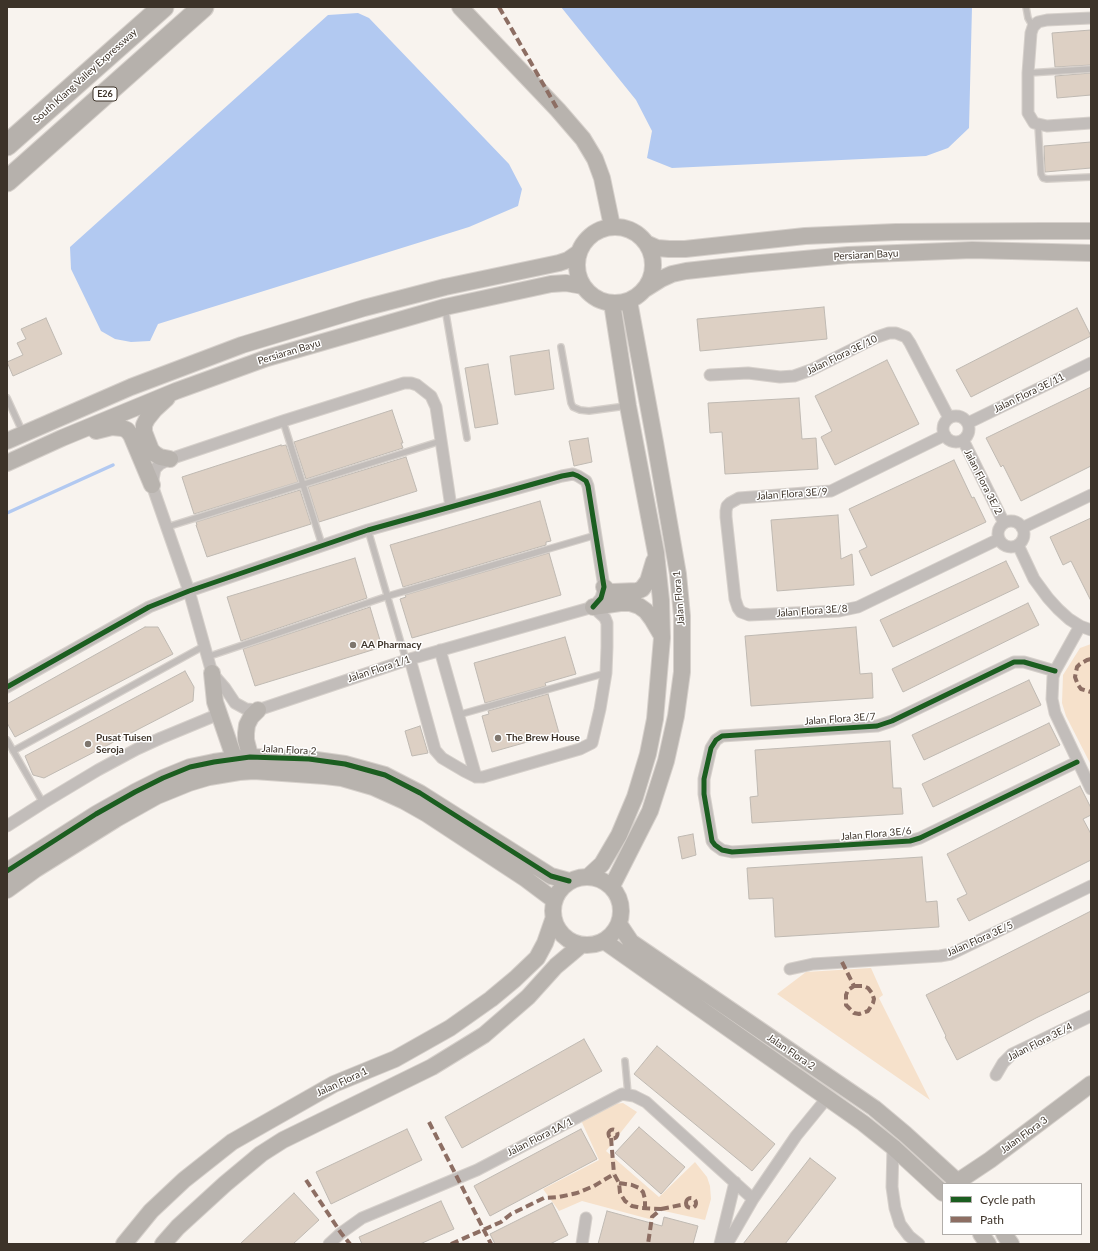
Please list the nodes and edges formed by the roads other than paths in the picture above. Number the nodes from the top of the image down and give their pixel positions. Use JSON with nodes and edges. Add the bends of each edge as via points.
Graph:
{"nodes":[{"id":1,"x":163,"y":7,"type":"edge"},
{"id":2,"x":203,"y":7,"type":"edge"},
{"id":3,"x":460,"y":7,"type":"edge"},
{"id":4,"x":1026,"y":7,"type":"edge"},
{"id":5,"x":1091,"y":18,"type":"edge"},
{"id":6,"x":1033,"y":27,"type":"junction"},
{"id":7,"x":1091,"y":69,"type":"edge"},
{"id":8,"x":1028,"y":73,"type":"junction"},
{"id":9,"x":1035,"y":122,"type":"junction"},
{"id":10,"x":1091,"y":123,"type":"edge"},
{"id":11,"x":7,"y":145,"type":"edge"},
{"id":12,"x":1091,"y":177,"type":"edge"},
{"id":13,"x":7,"y":181,"type":"edge"},
{"id":14,"x":612,"y":226,"type":"junction"},
{"id":15,"x":1091,"y":231,"type":"edge"},
{"id":16,"x":648,"y":244,"type":"junction"},
{"id":17,"x":578,"y":253,"type":"junction"},
{"id":18,"x":1091,"y":253,"type":"edge"},
{"id":19,"x":583,"y":286,"type":"junction"},
{"id":20,"x":645,"y":289,"type":"junction"},
{"id":21,"x":629,"y":301,"type":"junction"},
{"id":22,"x":612,"y":303,"type":"junction"},
{"id":23,"x":445,"y":307,"type":"junction"},
{"id":24,"x":562,"y":347,"type":"dead end"},
{"id":25,"x":1091,"y":363,"type":"edge"},
{"id":26,"x":710,"y":375,"type":"dead end"},
{"id":27,"x":176,"y":391,"type":"junction"},
{"id":28,"x":7,"y":398,"type":"edge"},
{"id":29,"x":628,"y":406,"type":"junction"},
{"id":30,"x":949,"y":418,"type":"junction"},
{"id":31,"x":283,"y":421,"type":"junction"},
{"id":32,"x":968,"y":423,"type":"junction"},
{"id":33,"x":24,"y":433,"type":"junction"},
{"id":34,"x":945,"y":435,"type":"junction"},
{"id":35,"x":62,"y":438,"type":"junction"},
{"id":36,"x":467,"y":438,"type":"dead end"},
{"id":37,"x":962,"y":440,"type":"junction"},
{"id":38,"x":7,"y":441,"type":"edge"},
{"id":39,"x":442,"y":441,"type":"junction"},
{"id":40,"x":170,"y":458,"type":"junction"},
{"id":41,"x":7,"y":463,"type":"edge"},
{"id":42,"x":303,"y":484,"type":"junction"},
{"id":43,"x":152,"y":485,"type":"junction"},
{"id":44,"x":1091,"y":494,"type":"edge"},
{"id":45,"x":451,"y":507,"type":"junction"},
{"id":46,"x":1004,"y":523,"type":"junction"},
{"id":47,"x":167,"y":527,"type":"junction"},
{"id":48,"x":1022,"y":528,"type":"junction"},
{"id":49,"x":368,"y":530,"type":"junction"},
{"id":50,"x":596,"y":535,"type":"junction"},
{"id":51,"x":999,"y":539,"type":"junction"},
{"id":52,"x":322,"y":545,"type":"junction"},
{"id":53,"x":1018,"y":545,"type":"junction"},
{"id":54,"x":656,"y":553,"type":"junction"},
{"id":55,"x":731,"y":555,"type":"joint"},
{"id":56,"x":604,"y":587,"type":"junction"},
{"id":57,"x":189,"y":591,"type":"junction"},
{"id":58,"x":388,"y":596,"type":"junction"},
{"id":59,"x":593,"y":607,"type":"junction"},
{"id":60,"x":1080,"y":626,"type":"junction"},
{"id":61,"x":1091,"y":630,"type":"edge"},
{"id":62,"x":662,"y":638,"type":"junction"},
{"id":63,"x":204,"y":646,"type":"junction"},
{"id":64,"x":440,"y":650,"type":"junction"},
{"id":65,"x":207,"y":657,"type":"junction"},
{"id":66,"x":408,"y":659,"type":"junction"},
{"id":67,"x":1055,"y":671,"type":"junction"},
{"id":68,"x":606,"y":673,"type":"junction"},
{"id":69,"x":212,"y":674,"type":"junction"},
{"id":70,"x":7,"y":687,"type":"edge"},
{"id":71,"x":258,"y":710,"type":"junction"},
{"id":72,"x":219,"y":714,"type":"junction"},
{"id":73,"x":458,"y":715,"type":"junction"},
{"id":74,"x":7,"y":740,"type":"edge"},
{"id":75,"x":13,"y":751,"type":"junction"},
{"id":76,"x":1077,"y":762,"type":"junction"},
{"id":77,"x":245,"y":765,"type":"junction"},
{"id":78,"x":476,"y":777,"type":"junction"},
{"id":79,"x":1091,"y":789,"type":"edge"},
{"id":80,"x":704,"y":794,"type":"joint"},
{"id":81,"x":43,"y":803,"type":"junction"},
{"id":82,"x":7,"y":826,"type":"edge"},
{"id":83,"x":7,"y":872,"type":"edge"},
{"id":84,"x":589,"y":876,"type":"junction"},
{"id":85,"x":569,"y":881,"type":"junction"},
{"id":86,"x":612,"y":886,"type":"junction"},
{"id":87,"x":1091,"y":886,"type":"edge"},
{"id":88,"x":7,"y":890,"type":"edge"},
{"id":89,"x":554,"y":900,"type":"junction"},
{"id":90,"x":553,"y":920,"type":"junction"},
{"id":91,"x":619,"y":924,"type":"junction"},
{"id":92,"x":604,"y":941,"type":"junction"},
{"id":93,"x":581,"y":945,"type":"junction"},
{"id":94,"x":790,"y":969,"type":"dead end"},
{"id":95,"x":1091,"y":1016,"type":"edge"},
{"id":96,"x":625,"y":1062,"type":"dead end"},
{"id":97,"x":996,"y":1075,"type":"dead end"},
{"id":98,"x":1091,"y":1084,"type":"edge"},
{"id":99,"x":628,"y":1094,"type":"junction"},
{"id":100,"x":827,"y":1098,"type":"junction"},
{"id":101,"x":893,"y":1147,"type":"junction"},
{"id":102,"x":735,"y":1182,"type":"junction"},
{"id":103,"x":957,"y":1183,"type":"edge"},
{"id":104,"x":942,"y":1192,"type":"edge"},
{"id":105,"x":753,"y":1199,"type":"junction"},
{"id":106,"x":586,"y":1218,"type":"dead end"},
{"id":107,"x":981,"y":1235,"type":"edge"},
{"id":108,"x":1005,"y":1235,"type":"edge"},
{"id":109,"x":124,"y":1244,"type":"edge"},
{"id":110,"x":163,"y":1244,"type":"edge"},
{"id":111,"x":329,"y":1244,"type":"edge"},
{"id":112,"x":582,"y":1244,"type":"edge"},
{"id":113,"x":720,"y":1244,"type":"edge"},
{"id":114,"x":727,"y":1244,"type":"edge"},
{"id":115,"x":919,"y":1244,"type":"edge"},
{"id":116,"x":988,"y":1244,"type":"edge"},
{"id":117,"x":1011,"y":1244,"type":"edge"}],
"edges":[{"from":1,"to":11,"type":"highway","name":"South Klang Valley Expressway","number":"E26"},
{"from":2,"to":13,"type":"highway","number":"E26"},
{"from":3,"to":14,"type":"street","via":[[583,139],[595,159],[602,178]]},
{"from":4,"to":6,"type":"lane"},
{"from":5,"to":6,"type":"street","via":[[1047,20],[1038,22]]},
{"from":6,"to":8,"type":"street"},
{"from":7,"to":8,"type":"lane"},
{"from":8,"to":9,"type":"street","via":[[1028,113]]},
{"from":9,"to":10,"type":"street","via":[[1047,126]]},
{"from":9,"to":12,"type":"lane","via":[[1043,178]]},
{"from":14,"to":16,"type":"street","via":[[632,230]]},
{"from":14,"to":17,"type":"street","name":"Persiaran Bayu","via":[[591,235]]},
{"from":15,"to":16,"type":"street","via":[[888,232],[805,236],[668,250]]},
{"from":16,"to":20,"type":"street","name":"Persiaran Bayu","via":[[652,252],[654,272]]},
{"from":17,"to":19,"type":"street","via":[[578,276]]},
{"from":17,"to":33,"type":"street","name":"Persiaran Bayu","via":[[559,264],[445,287],[364,308],[242,345],[131,387]]},
{"from":18,"to":20,"type":"street","name":"Persiaran Bayu","via":[[972,250],[841,256],[672,274]]},
{"from":19,"to":22,"type":"street","via":[[591,295]]},
{"from":19,"to":23,"type":"street","name":"Persiaran Bayu","via":[[552,284]]},
{"from":20,"to":21,"type":"street","name":"Persiaran Bayu"},
{"from":21,"to":22,"type":"street"},
{"from":21,"to":86,"type":"street","name":"Jalan Flora 1","via":[[678,574],[682,616],[682,672],[666,761],[650,810]]},
{"from":22,"to":29,"type":"street","name":"Jalan Flora 1"},
{"from":23,"to":27,"type":"street","name":"Persiaran Bayu","via":[[267,358]]},
{"from":23,"to":36,"type":"lane"},
{"from":24,"to":29,"type":"lane","via":[[573,407],[589,411]]},
{"from":25,"to":32,"type":"street","name":"Jalan Flora 3E/11"},
{"from":26,"to":30,"type":"street","name":"Jalan Flora 3E/10","via":[[748,372],[780,377],[794,376],[877,337],[896,333],[906,337],[910,343]]},
{"from":27,"to":35,"type":"street","name":"Persiaran Bayu"},
{"from":27,"to":40,"type":"street","via":[[155,409],[144,425],[151,450],[160,457]]},
{"from":28,"to":33,"type":"lane"},
{"from":29,"to":54,"type":"street","name":"Jalan Flora 1"},
{"from":30,"to":32,"type":"street","via":[[961,417]]},
{"from":30,"to":34,"type":"street","via":[[944,424]]},
{"from":31,"to":39,"type":"street","via":[[411,383],[431,396]]},
{"from":31,"to":40,"type":"street"},
{"from":31,"to":42,"type":"lane"},
{"from":32,"to":37,"type":"street","via":[[969,431]]},
{"from":33,"to":38,"type":"street","name":"Persiaran Bayu"},
{"from":34,"to":37,"type":"street","via":[[951,440]]},
{"from":34,"to":55,"type":"street","name":"Jalan Flora 3E/9","via":[[831,491],[734,500],[727,506],[726,511]]},
{"from":35,"to":41,"type":"street","name":"Persiaran Bayu"},
{"from":35,"to":43,"type":"street","via":[[112,427],[127,430]]},
{"from":37,"to":46,"type":"street","name":"Jalan Flora 3E/2"},
{"from":39,"to":42,"type":"lane"},
{"from":39,"to":45,"type":"street"},
{"from":40,"to":43,"type":"street","via":[[155,469]]},
{"from":42,"to":47,"type":"lane"},
{"from":42,"to":52,"type":"lane"},
{"from":43,"to":47,"type":"street"},
{"from":44,"to":48,"type":"street"},
{"from":45,"to":49,"type":"street"},
{"from":45,"to":50,"type":"street","via":[[573,474],[586,481],[588,486]]},
{"from":46,"to":48,"type":"street","via":[[1012,522]]},
{"from":46,"to":51,"type":"street","via":[[999,530]]},
{"from":47,"to":57,"type":"street"},
{"from":48,"to":53,"type":"street","via":[[1024,535]]},
{"from":49,"to":52,"type":"street"},
{"from":49,"to":58,"type":"lane"},
{"from":50,"to":56,"type":"street"},
{"from":50,"to":58,"type":"lane"},
{"from":51,"to":53,"type":"street","via":[[1007,547]]},
{"from":51,"to":55,"type":"street","name":"Jalan Flora 3E/8","via":[[864,605],[839,611],[744,614],[738,608],[735,599]]},
{"from":52,"to":57,"type":"street"},
{"from":53,"to":60,"type":"street","via":[[1040,588],[1058,609]]},
{"from":54,"to":56,"type":"street","via":[[648,581],[642,589],[613,592]]},
{"from":54,"to":62,"type":"street","name":"Jalan Flora 1"},
{"from":56,"to":59,"type":"street"},
{"from":57,"to":63,"type":"street"},
{"from":57,"to":70,"type":"street","via":[[149,607]]},
{"from":58,"to":65,"type":"lane"},
{"from":58,"to":66,"type":"lane"},
{"from":59,"to":62,"type":"street","via":[[620,603],[639,606],[652,619]]},
{"from":59,"to":64,"type":"street","name":"Jalan Flora 1/1"},
{"from":59,"to":68,"type":"street","via":[[602,614],[607,624]]},
{"from":60,"to":61,"type":"street"},
{"from":60,"to":67,"type":"street"},
{"from":62,"to":84,"type":"street","name":"Jalan Flora 1","via":[[655,720],[648,754],[635,796],[619,834],[602,864]]},
{"from":63,"to":65,"type":"street"},
{"from":63,"to":75,"type":"lane"},
{"from":64,"to":66,"type":"street","name":"Jalan Flora 1/1"},
{"from":64,"to":73,"type":"street"},
{"from":65,"to":69,"type":"street"},
{"from":66,"to":71,"type":"street","name":"Jalan Flora 1/1"},
{"from":66,"to":78,"type":"street","via":[[435,750],[442,758]]},
{"from":67,"to":76,"type":"street","via":[[1053,705]]},
{"from":67,"to":80,"type":"street","name":"Jalan Flora 3E/7","via":[[1024,662],[1014,662],[877,726],[722,736],[711,748],[704,779]]},
{"from":68,"to":73,"type":"lane"},
{"from":68,"to":78,"type":"street","via":[[592,743],[564,754]]},
{"from":69,"to":71,"type":"street","via":[[235,703],[246,709]]},
{"from":69,"to":72,"type":"street","via":[[213,692]]},
{"from":71,"to":77,"type":"street","via":[[247,725]]},
{"from":72,"to":77,"type":"street"},
{"from":72,"to":81,"type":"street","via":[[137,749]]},
{"from":73,"to":78,"type":"street"},
{"from":74,"to":75,"type":"lane"},
{"from":75,"to":81,"type":"lane"},
{"from":76,"to":79,"type":"street"},
{"from":76,"to":80,"type":"street","name":"Jalan Flora 3E/6","via":[[920,838],[901,842],[726,852],[717,848],[712,841]]},
{"from":77,"to":83,"type":"street","name":"Jalan Flora 2","via":[[190,767],[158,780],[96,814]]},
{"from":77,"to":85,"type":"street","name":"Jalan Flora 2","via":[[309,759],[345,764],[384,775],[420,793],[551,876]]},
{"from":77,"to":88,"type":"street","name":"Jalan Flora 2","via":[[157,796],[36,869]]},
{"from":77,"to":89,"type":"street","name":"Jalan Flora 2","via":[[342,778],[373,787],[427,814]]},
{"from":81,"to":82,"type":"street"},
{"from":84,"to":85,"type":"street"},
{"from":84,"to":86,"type":"street"},
{"from":85,"to":89,"type":"street","via":[[560,889]]},
{"from":86,"to":91,"type":"street","via":[[621,904]]},
{"from":87,"to":94,"type":"street","name":"Jalan Flora 3E/5","via":[[951,954],[813,964]]},
{"from":89,"to":90,"type":"street","name":"Jalan Flora 1"},
{"from":90,"to":93,"type":"street","via":[[564,936]]},
{"from":90,"to":109,"type":"street","name":"Jalan Flora 1","via":[[537,958],[491,999],[450,1028],[395,1059],[334,1084],[232,1142],[184,1180],[151,1211]]},
{"from":91,"to":92,"type":"street","via":[[613,934]]},
{"from":91,"to":103,"type":"street","name":"Jalan Flora 2","via":[[631,942],[874,1108]]},
{"from":92,"to":93,"type":"street","via":[[593,945]]},
{"from":92,"to":100,"type":"street","name":"Jalan Flora 2"},
{"from":93,"to":110,"type":"street","via":[[556,966],[528,997],[484,1035],[432,1067],[266,1150],[225,1184]]},
{"from":95,"to":97,"type":"street","name":"Jalan Flora 3E/4","via":[[1012,1054]]},
{"from":96,"to":99,"type":"lane"},
{"from":98,"to":103,"type":"street","name":"Jalan Flora 3"},
{"from":99,"to":102,"type":"street","via":[[646,1102]]},
{"from":99,"to":111,"type":"street","name":"Jalan Flora 1A/1","via":[[619,1095],[477,1170],[362,1218]]},
{"from":100,"to":101,"type":"street","name":"Jalan Flora 2"},
{"from":100,"to":105,"type":"street","via":[[796,1136]]},
{"from":101,"to":104,"type":"street","name":"Jalan Flora 2"},
{"from":101,"to":115,"type":"street","via":[[892,1187],[895,1208],[900,1224]]},
{"from":102,"to":105,"type":"street"},
{"from":102,"to":113,"type":"street"},
{"from":105,"to":114,"type":"street"},
{"from":106,"to":112,"type":"street"},
{"from":107,"to":116,"type":"street"},
{"from":108,"to":117,"type":"street"}]}
